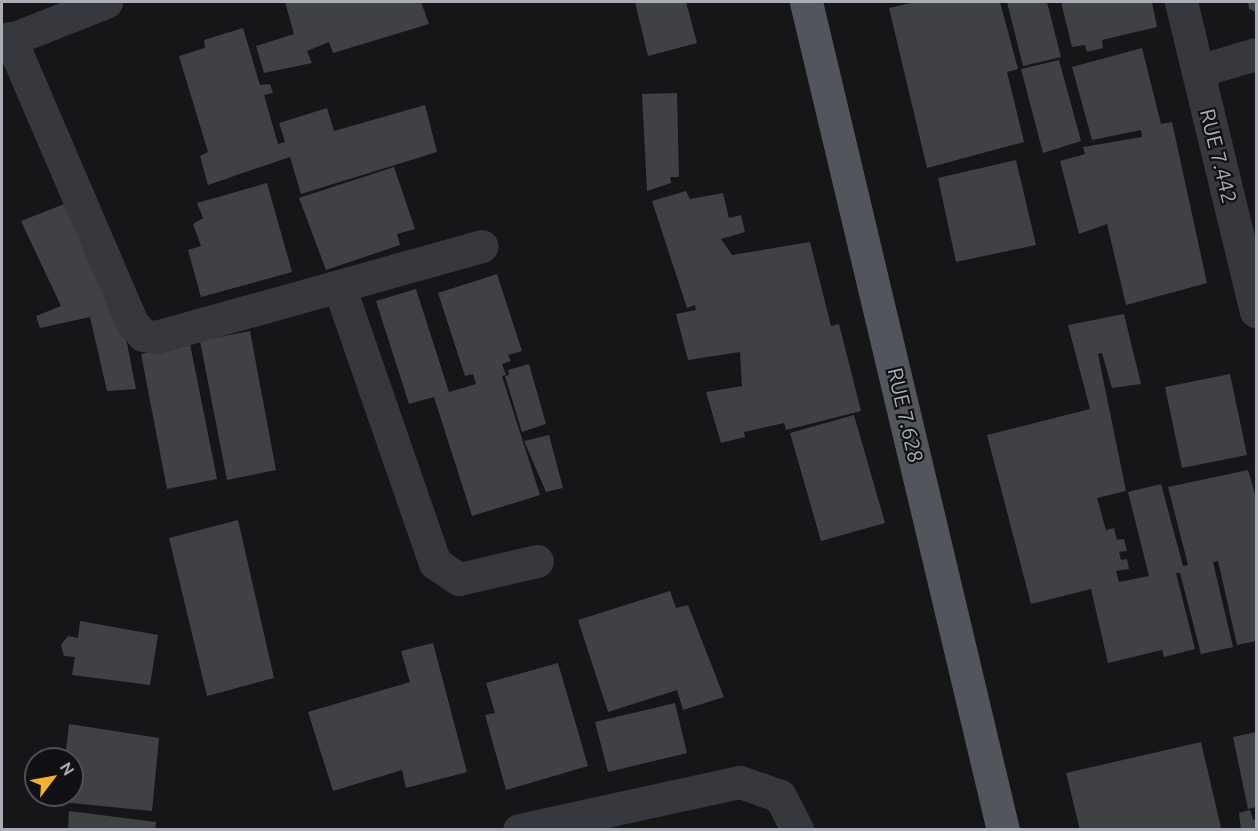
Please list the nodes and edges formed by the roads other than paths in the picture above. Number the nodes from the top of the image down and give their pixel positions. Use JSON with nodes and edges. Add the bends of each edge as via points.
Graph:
{"nodes":[{"id":1,"x":106,"y":2,"type":"edge"},
{"id":2,"x":806,"y":2,"type":"edge"},
{"id":3,"x":1181,"y":2,"type":"edge"},
{"id":4,"x":6,"y":40,"type":"edge"},
{"id":5,"x":1257,"y":54,"type":"edge"},
{"id":6,"x":1198,"y":71,"type":"junction"},
{"id":7,"x":482,"y":246,"type":"dead end"},
{"id":8,"x":339,"y":286,"type":"junction"},
{"id":9,"x":1257,"y":311,"type":"edge"},
{"id":10,"x":537,"y":561,"type":"dead end"},
{"id":11,"x":519,"y":830,"type":"edge"},
{"id":12,"x":797,"y":830,"type":"edge"},
{"id":13,"x":1003,"y":830,"type":"edge"}],
"edges":[{"from":1,"to":4,"type":"street"},
{"from":2,"to":13,"type":"main road","name":"RUE 7.628"},
{"from":3,"to":6,"type":"street","name":"RUE 7.442"},
{"from":4,"to":8,"type":"street","via":[[132,323],[143,335],[156,337]]},
{"from":5,"to":6,"type":"street"},
{"from":6,"to":9,"type":"street","name":"RUE 7.442"},
{"from":7,"to":8,"type":"street"},
{"from":8,"to":10,"type":"street","via":[[435,563],[459,579]]},
{"from":11,"to":12,"type":"street","via":[[740,782],[780,796]]}]}
